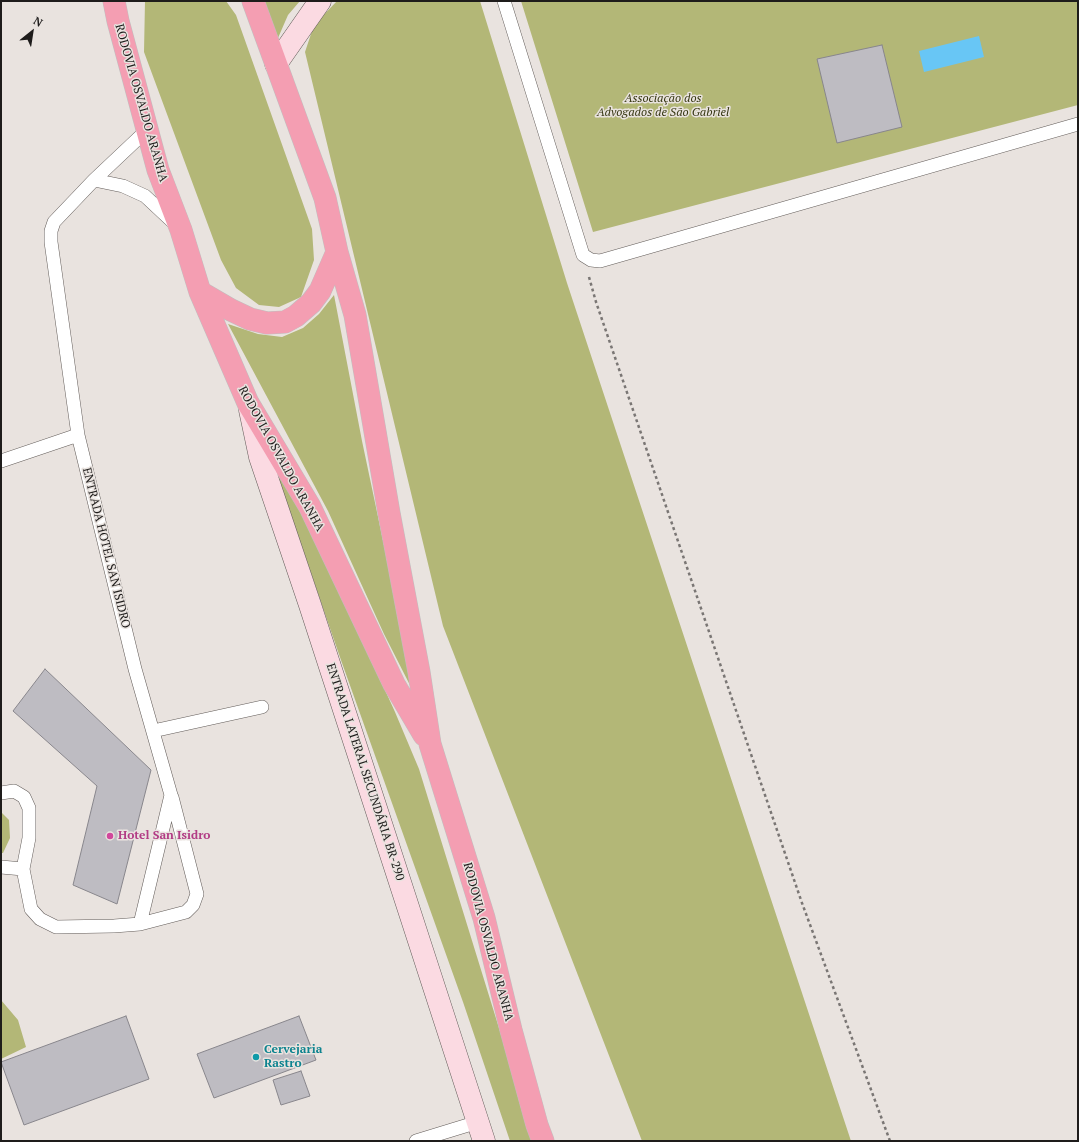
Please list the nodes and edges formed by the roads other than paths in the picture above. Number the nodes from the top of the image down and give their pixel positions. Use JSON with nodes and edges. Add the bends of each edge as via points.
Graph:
{"nodes":[{"id":1,"x":114,"y":1,"type":"edge"},
{"id":2,"x":131,"y":1,"type":"edge"},
{"id":3,"x":253,"y":1,"type":"edge"},
{"id":4,"x":320,"y":1,"type":"edge"},
{"id":5,"x":504,"y":1,"type":"edge"},
{"id":6,"x":124,"y":42,"type":"junction"},
{"id":7,"x":276,"y":64,"type":"junction"},
{"id":8,"x":1078,"y":124,"type":"edge"},
{"id":9,"x":147,"y":130,"type":"junction"},
{"id":10,"x":94,"y":180,"type":"junction"},
{"id":11,"x":181,"y":230,"type":"junction"},
{"id":12,"x":337,"y":252,"type":"junction"},
{"id":13,"x":200,"y":292,"type":"junction"},
{"id":14,"x":248,"y":403,"type":"junction"},
{"id":15,"x":78,"y":435,"type":"junction"},
{"id":16,"x":1,"y":461,"type":"edge"},
{"id":17,"x":262,"y":707,"type":"dead end"},
{"id":18,"x":153,"y":731,"type":"junction"},
{"id":19,"x":430,"y":744,"type":"junction"},
{"id":20,"x":1,"y":793,"type":"edge"},
{"id":21,"x":171,"y":796,"type":"junction"},
{"id":22,"x":1,"y":867,"type":"edge"},
{"id":23,"x":23,"y":869,"type":"junction"},
{"id":24,"x":140,"y":924,"type":"junction"},
{"id":25,"x":481,"y":1131,"type":"edge"},
{"id":26,"x":416,"y":1141,"type":"edge"},
{"id":27,"x":543,"y":1141,"type":"edge"}],
"edges":[{"from":1,"to":6,"type":"highway","name":"RODOVIA OSVALDO ARANHA"},
{"from":2,"to":6,"type":"highway"},
{"from":3,"to":7,"type":"highway","name":"RODOVIA OSVALDO ARANHA"},
{"from":4,"to":7,"type":"main road"},
{"from":5,"to":8,"type":"lane","via":[[583,255],[591,260],[600,261]]},
{"from":6,"to":9,"type":"highway","name":"RODOVIA OSVALDO ARANHA"},
{"from":7,"to":12,"type":"highway","name":"RODOVIA OSVALDO ARANHA","via":[[325,198]]},
{"from":9,"to":10,"type":"lane","name":"ENTRADA HOTEL SAN ISIDRO"},
{"from":9,"to":11,"type":"highway","name":"RODOVIA OSVALDO ARANHA","via":[[158,170]]},
{"from":10,"to":11,"type":"lane","via":[[123,186],[145,196]]},
{"from":10,"to":15,"type":"lane","name":"ENTRADA HOTEL SAN ISIDRO","via":[[54,222],[51,231]]},
{"from":11,"to":13,"type":"highway","name":"RODOVIA OSVALDO ARANHA"},
{"from":12,"to":13,"type":"highway","via":[[320,290],[296,316],[285,322],[267,323],[250,319]]},
{"from":12,"to":19,"type":"highway","name":"RODOVIA OSVALDO ARANHA","via":[[355,315],[389,513],[420,672]]},
{"from":13,"to":14,"type":"highway","name":"RODOVIA OSVALDO ARANHA"},
{"from":14,"to":19,"type":"highway","name":"RODOVIA OSVALDO ARANHA","via":[[310,507],[394,684]]},
{"from":14,"to":25,"type":"main road","name":"ENTRADA LATERAL SECUNDÁRIA BR-290","via":[[260,457],[313,612]]},
{"from":15,"to":16,"type":"lane"},
{"from":15,"to":18,"type":"lane","name":"ENTRADA HOTEL SAN ISIDRO","via":[[135,669]]},
{"from":17,"to":18,"type":"lane"},
{"from":18,"to":21,"type":"lane","name":"ENTRADA HOTEL SAN ISIDRO"},
{"from":19,"to":27,"type":"highway","name":"RODOVIA OSVALDO ARANHA","via":[[484,918],[511,1030]]},
{"from":20,"to":23,"type":"lane","via":[[14,792],[24,797],[29,808],[29,838]]},
{"from":21,"to":24,"type":"lane","name":"ENTRADA HOTEL SAN ISIDRO"},
{"from":21,"to":24,"type":"lane","via":[[197,894],[193,905],[186,912]]},
{"from":22,"to":23,"type":"lane"},
{"from":23,"to":24,"type":"lane","via":[[31,909],[40,920],[56,927]]},
{"from":25,"to":26,"type":"lane"}]}
